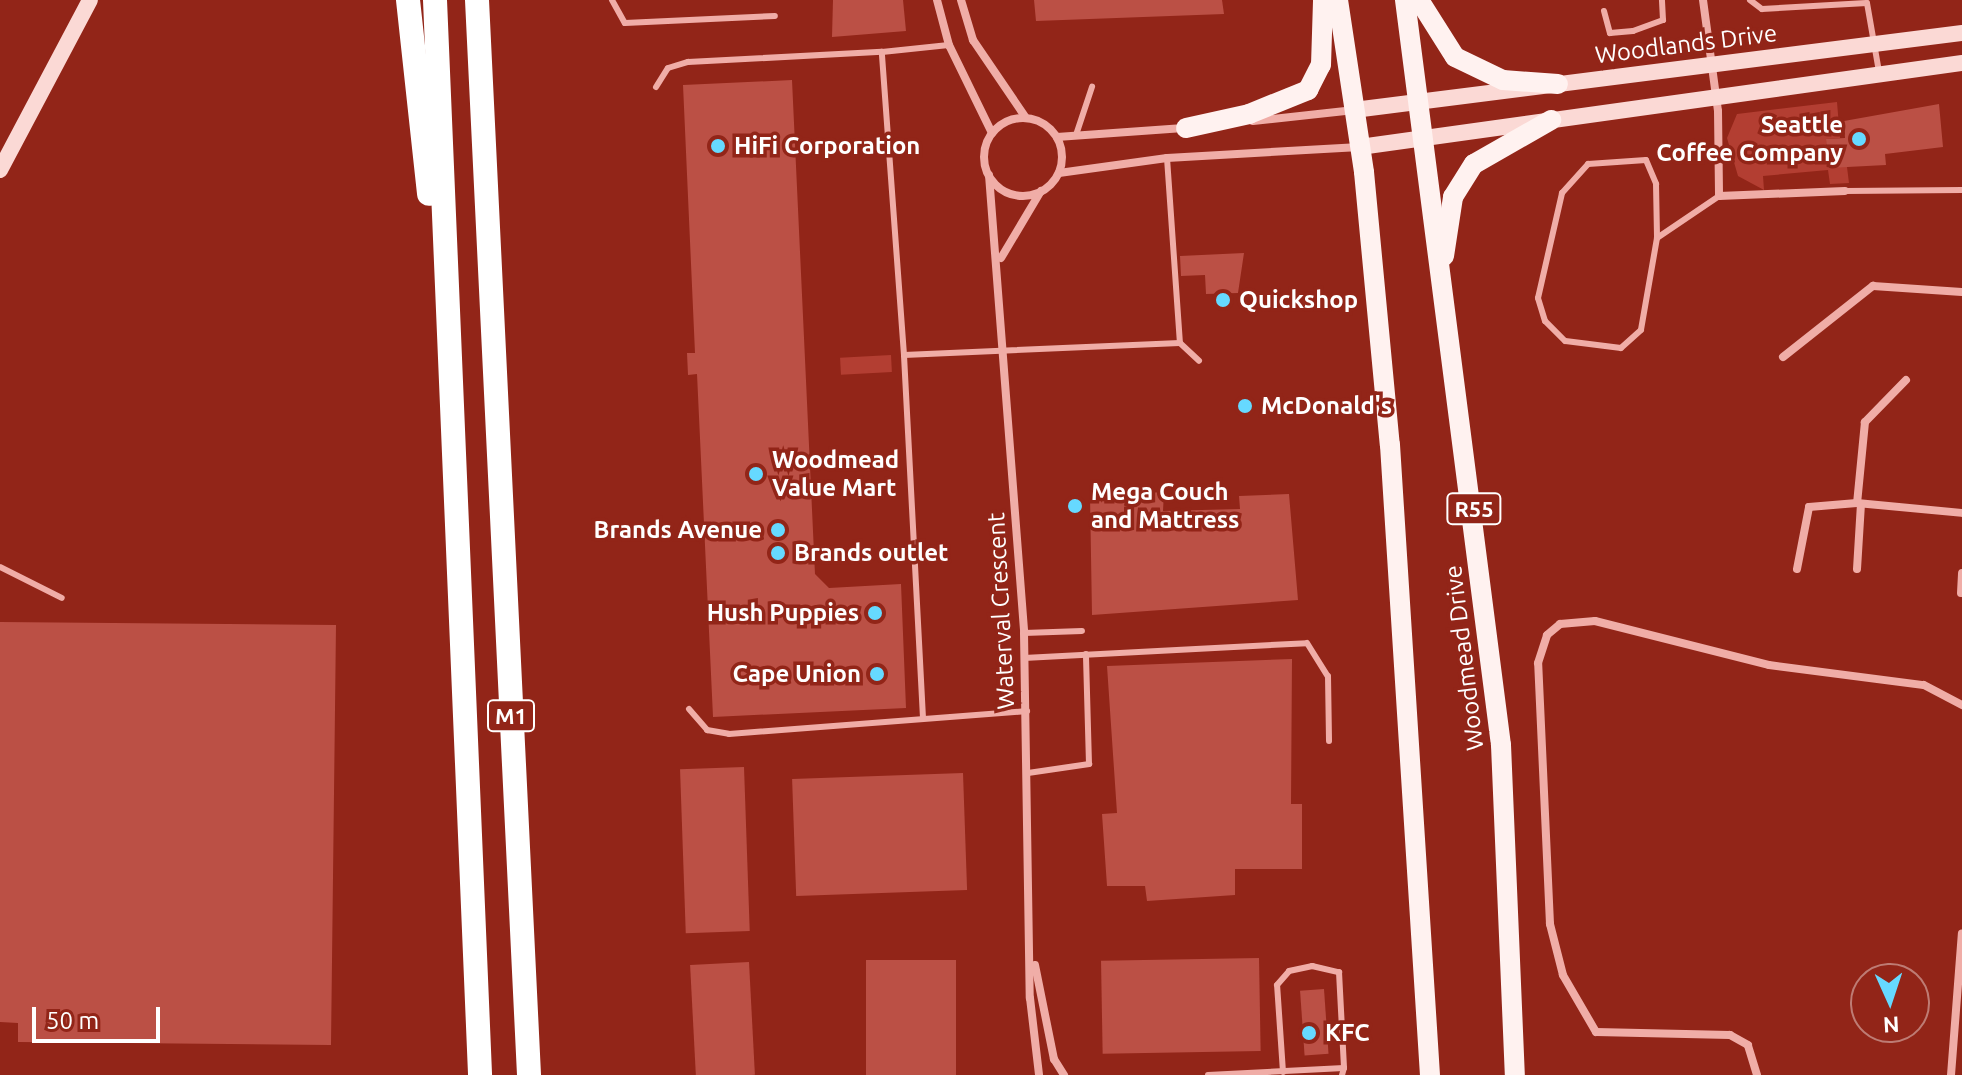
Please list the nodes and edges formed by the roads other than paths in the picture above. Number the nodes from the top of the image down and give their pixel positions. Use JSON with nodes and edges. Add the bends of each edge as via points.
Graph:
{"nodes":[{"id":1,"x":90,"y":0,"type":"edge"},
{"id":2,"x":408,"y":0,"type":"edge"},
{"id":3,"x":435,"y":0,"type":"edge"},
{"id":4,"x":477,"y":0,"type":"edge"},
{"id":5,"x":612,"y":0,"type":"edge"},
{"id":6,"x":937,"y":0,"type":"edge"},
{"id":7,"x":961,"y":0,"type":"edge"},
{"id":8,"x":1323,"y":0,"type":"edge"},
{"id":9,"x":1338,"y":0,"type":"edge"},
{"id":10,"x":1405,"y":0,"type":"edge"},
{"id":11,"x":1419,"y":0,"type":"edge"},
{"id":12,"x":1662,"y":0,"type":"edge"},
{"id":13,"x":1703,"y":0,"type":"edge"},
{"id":14,"x":1750,"y":0,"type":"edge"},
{"id":15,"x":1604,"y":11,"type":"dead end"},
{"id":16,"x":775,"y":16,"type":"dead end"},
{"id":17,"x":1962,"y":33,"type":"edge"},
{"id":18,"x":1876,"y":44,"type":"junction"},
{"id":19,"x":949,"y":45,"type":"junction"},
{"id":20,"x":882,"y":52,"type":"junction"},
{"id":21,"x":1962,"y":63,"type":"edge"},
{"id":22,"x":1712,"y":65,"type":"junction"},
{"id":23,"x":1879,"y":75,"type":"junction"},
{"id":24,"x":1558,"y":84,"type":"junction"},
{"id":25,"x":656,"y":87,"type":"dead end"},
{"id":26,"x":1092,"y":87,"type":"dead end"},
{"id":27,"x":1716,"y":95,"type":"junction"},
{"id":28,"x":1416,"y":102,"type":"junction"},
{"id":29,"x":1354,"y":110,"type":"junction"},
{"id":30,"x":1026,"y":118,"type":"junction"},
{"id":31,"x":1551,"y":120,"type":"junction"},
{"id":32,"x":1186,"y":128,"type":"junction"},
{"id":33,"x":992,"y":133,"type":"junction"},
{"id":34,"x":1076,"y":135,"type":"junction"},
{"id":35,"x":1057,"y":137,"type":"junction"},
{"id":36,"x":1422,"y":140,"type":"junction"},
{"id":37,"x":1360,"y":147,"type":"junction"},
{"id":38,"x":1167,"y":158,"type":"junction"},
{"id":39,"x":0,"y":170,"type":"edge"},
{"id":40,"x":1059,"y":173,"type":"junction"},
{"id":41,"x":989,"y":175,"type":"junction"},
{"id":42,"x":1962,"y":190,"type":"edge"},
{"id":43,"x":1041,"y":191,"type":"junction"},
{"id":44,"x":1845,"y":191,"type":"joint"},
{"id":45,"x":1719,"y":196,"type":"junction"},
{"id":46,"x":1657,"y":238,"type":"junction"},
{"id":47,"x":1001,"y":259,"type":"junction"},
{"id":48,"x":1440,"y":277,"type":"junction"},
{"id":49,"x":1962,"y":292,"type":"edge"},
{"id":50,"x":1180,"y":343,"type":"junction"},
{"id":51,"x":1005,"y":348,"type":"junction"},
{"id":52,"x":904,"y":355,"type":"junction"},
{"id":53,"x":1783,"y":357,"type":"dead end"},
{"id":54,"x":451,"y":359,"type":"junction"},
{"id":55,"x":1199,"y":361,"type":"dead end"},
{"id":56,"x":1906,"y":380,"type":"dead end"},
{"id":57,"x":1859,"y":504,"type":"junction"},
{"id":58,"x":1962,"y":513,"type":"edge"},
{"id":59,"x":0,"y":567,"type":"edge"},
{"id":60,"x":1797,"y":569,"type":"dead end"},
{"id":61,"x":1857,"y":569,"type":"dead end"},
{"id":62,"x":1962,"y":573,"type":"edge"},
{"id":63,"x":1961,"y":593,"type":"edge"},
{"id":64,"x":62,"y":598,"type":"dead end"},
{"id":65,"x":1082,"y":631,"type":"dead end"},
{"id":66,"x":1024,"y":633,"type":"junction"},
{"id":67,"x":1086,"y":654,"type":"junction"},
{"id":68,"x":1024,"y":658,"type":"junction"},
{"id":69,"x":1962,"y":705,"type":"edge"},
{"id":70,"x":689,"y":709,"type":"dead end"},
{"id":71,"x":1027,"y":711,"type":"junction"},
{"id":72,"x":923,"y":718,"type":"junction"},
{"id":73,"x":1329,"y":741,"type":"dead end"},
{"id":74,"x":1028,"y":773,"type":"junction"},
{"id":75,"x":1962,"y":933,"type":"edge"},
{"id":76,"x":1034,"y":961,"type":"junction"},
{"id":77,"x":1515,"y":1048,"type":"junction"},
{"id":78,"x":1283,"y":1072,"type":"junction"},
{"id":79,"x":1343,"y":1072,"type":"edge"},
{"id":80,"x":480,"y":1075,"type":"edge"},
{"id":81,"x":529,"y":1075,"type":"edge"},
{"id":82,"x":1039,"y":1075,"type":"edge"},
{"id":83,"x":1064,"y":1075,"type":"edge"},
{"id":84,"x":1208,"y":1075,"type":"edge"},
{"id":85,"x":1430,"y":1075,"type":"edge"},
{"id":86,"x":1515,"y":1075,"type":"edge"},
{"id":87,"x":1529,"y":1075,"type":"edge"},
{"id":88,"x":1757,"y":1075,"type":"edge"},
{"id":89,"x":1951,"y":1075,"type":"edge"}],
"edges":[{"from":1,"to":39,"type":"main road"},
{"from":2,"to":54,"type":"highway"},
{"from":3,"to":54,"type":"highway","number":"M1"},
{"from":4,"to":81,"type":"highway","number":"M1"},
{"from":5,"to":16,"type":"lane","via":[[625,23]]},
{"from":6,"to":19,"type":"street"},
{"from":7,"to":30,"type":"street","via":[[973,40]]},
{"from":8,"to":32,"type":"main road","via":[[1321,65],[1308,90],[1249,114]]},
{"from":9,"to":29,"type":"main road"},
{"from":10,"to":28,"type":"main road","name":"Woodmead Drive","number":"R55"},
{"from":11,"to":24,"type":"main road","via":[[1455,57],[1503,80]]},
{"from":12,"to":15,"type":"lane","via":[[1663,20],[1633,31],[1610,33]]},
{"from":13,"to":22,"type":"street"},
{"from":14,"to":18,"type":"lane","via":[[1762,9],[1863,2],[1874,14]]},
{"from":17,"to":18,"type":"main road","name":"Woodlands Drive"},
{"from":18,"to":22,"type":"main road","name":"Woodlands Drive"},
{"from":18,"to":23,"type":"lane"},
{"from":19,"to":20,"type":"lane"},
{"from":19,"to":33,"type":"street"},
{"from":20,"to":25,"type":"lane","via":[[688,62],[668,68]]},
{"from":20,"to":52,"type":"lane"},
{"from":21,"to":23,"type":"main road"},
{"from":22,"to":24,"type":"main road","name":"Woodlands Drive"},
{"from":22,"to":27,"type":"street"},
{"from":23,"to":27,"type":"main road"},
{"from":24,"to":28,"type":"main road","name":"Woodlands Drive"},
{"from":26,"to":34,"type":"lane"},
{"from":27,"to":31,"type":"main road"},
{"from":27,"to":45,"type":"street"},
{"from":28,"to":29,"type":"main road","name":"Woodlands Drive"},
{"from":28,"to":36,"type":"main road","name":"Woodmead Drive","number":"R55"},
{"from":29,"to":32,"type":"street"},
{"from":29,"to":37,"type":"main road"},
{"from":30,"to":33,"type":"street"},
{"from":30,"to":35,"type":"street"},
{"from":31,"to":36,"type":"main road"},
{"from":31,"to":48,"type":"main road","via":[[1474,164],[1453,197]]},
{"from":32,"to":34,"type":"street"},
{"from":33,"to":41,"type":"street","via":[[984,158]]},
{"from":34,"to":35,"type":"street"},
{"from":35,"to":40,"type":"street"},
{"from":36,"to":37,"type":"main road"},
{"from":36,"to":48,"type":"main road","name":"Woodmead Drive","number":"R55"},
{"from":37,"to":38,"type":"street"},
{"from":37,"to":85,"type":"main road","via":[[1413,758]]},
{"from":38,"to":40,"type":"street"},
{"from":38,"to":50,"type":"lane"},
{"from":40,"to":43,"type":"street"},
{"from":41,"to":43,"type":"street","via":[[1016,195]]},
{"from":41,"to":47,"type":"street","name":"Waterval Crescent"},
{"from":42,"to":44,"type":"lane"},
{"from":43,"to":47,"type":"street"},
{"from":44,"to":45,"type":"street"},
{"from":45,"to":46,"type":"lane"},
{"from":46,"to":46,"type":"lane","via":[[1641,330],[1630,345],[1572,343],[1552,330],[1538,298],[1562,193],[1581,168],[1646,160],[1656,184]]},
{"from":47,"to":51,"type":"street","name":"Waterval Crescent"},
{"from":48,"to":77,"type":"main road","name":"Woodmead Drive","number":"R55","via":[[1501,745]]},
{"from":49,"to":53,"type":"street","via":[[1873,286]]},
{"from":50,"to":51,"type":"lane"},
{"from":50,"to":55,"type":"lane"},
{"from":51,"to":52,"type":"lane"},
{"from":51,"to":66,"type":"street","name":"Waterval Crescent"},
{"from":52,"to":72,"type":"lane"},
{"from":54,"to":80,"type":"highway","number":"M1"},
{"from":56,"to":57,"type":"street","via":[[1865,422]]},
{"from":57,"to":58,"type":"street"},
{"from":57,"to":60,"type":"street","via":[[1807,510]]},
{"from":57,"to":61,"type":"street"},
{"from":59,"to":64,"type":"lane"},
{"from":62,"to":63,"type":"street"},
{"from":65,"to":66,"type":"lane"},
{"from":66,"to":68,"type":"street","name":"Waterval Crescent"},
{"from":67,"to":68,"type":"lane"},
{"from":67,"to":73,"type":"lane","via":[[1307,643],[1328,676]]},
{"from":67,"to":74,"type":"lane","via":[[1089,764]]},
{"from":68,"to":71,"type":"street","name":"Waterval Crescent"},
{"from":69,"to":88,"type":"street","via":[[1924,685],[1769,665],[1595,621],[1560,624],[1547,635],[1538,663],[1550,924],[1563,975],[1602,1035],[1730,1035],[1748,1045]]},
{"from":70,"to":72,"type":"lane","via":[[707,730],[729,734]]},
{"from":71,"to":72,"type":"lane"},
{"from":71,"to":74,"type":"street","name":"Waterval Crescent"},
{"from":74,"to":76,"type":"street","name":"Waterval Crescent"},
{"from":75,"to":89,"type":"street"},
{"from":76,"to":82,"type":"street","name":"Waterval Crescent","via":[[1030,998]]},
{"from":76,"to":83,"type":"street","name":"Waterval Crescent","via":[[1054,1059]]},
{"from":77,"to":86,"type":"main road","name":"Woodmead Drive","number":"R55"},
{"from":77,"to":87,"type":"main road"},
{"from":78,"to":79,"type":"lane"},
{"from":78,"to":79,"type":"lane","via":[[1277,985],[1289,971],[1312,966],[1339,972]]},
{"from":78,"to":84,"type":"lane"}]}
